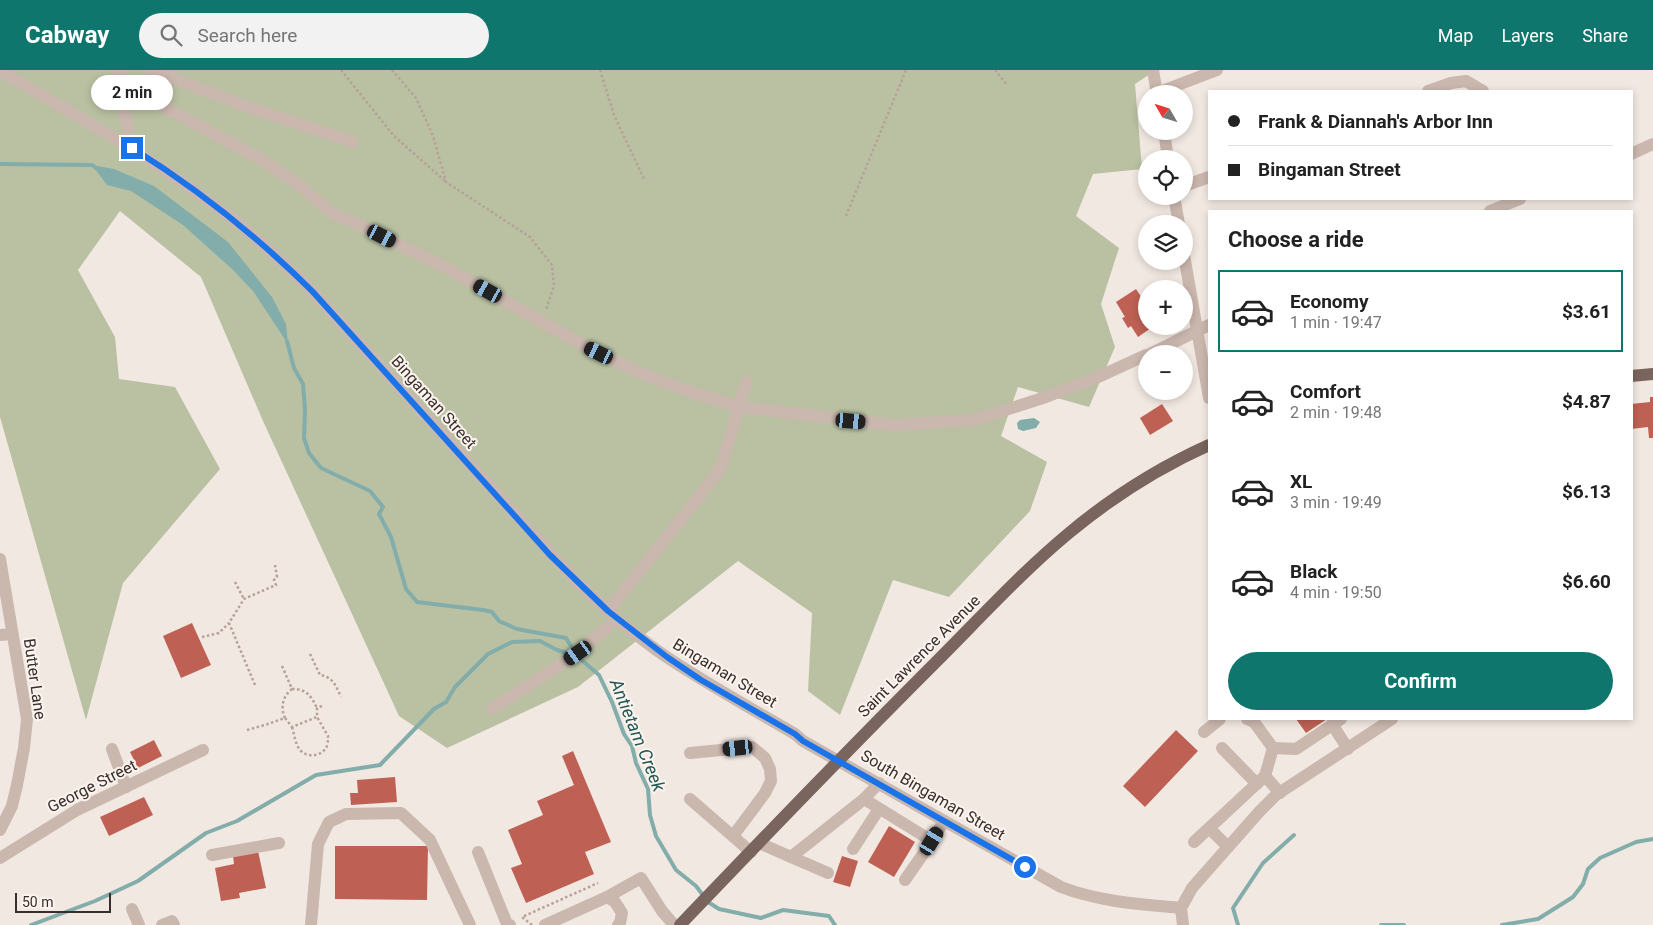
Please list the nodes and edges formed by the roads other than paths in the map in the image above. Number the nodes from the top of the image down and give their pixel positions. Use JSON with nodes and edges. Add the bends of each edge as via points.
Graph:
{"nodes":[{"id":1,"x":123,"y":70,"type":"edge"},
{"id":2,"x":151,"y":70,"type":"edge"},
{"id":3,"x":1153,"y":70,"type":"edge"},
{"id":4,"x":1217,"y":70,"type":"edge"},
{"id":5,"x":0,"y":72,"type":"edge"},
{"id":6,"x":164,"y":75,"type":"junction"},
{"id":7,"x":1156,"y":85,"type":"edge"},
{"id":8,"x":1180,"y":85,"type":"edge"},
{"id":9,"x":1431,"y":90,"type":"edge"},
{"id":10,"x":1481,"y":90,"type":"edge"},
{"id":11,"x":353,"y":142,"type":"dead end"},
{"id":12,"x":1653,"y":144,"type":"edge"},
{"id":13,"x":132,"y":148,"type":"junction"},
{"id":14,"x":1633,"y":153,"type":"edge"},
{"id":15,"x":1208,"y":177,"type":"edge"},
{"id":16,"x":1193,"y":183,"type":"edge"},
{"id":17,"x":1518,"y":200,"type":"edge"},
{"id":18,"x":1492,"y":210,"type":"edge"},
{"id":19,"x":1186,"y":270,"type":"edge"},
{"id":20,"x":1208,"y":325,"type":"edge"},
{"id":21,"x":1196,"y":330,"type":"junction"},
{"id":22,"x":1167,"y":345,"type":"edge"},
{"id":23,"x":1138,"y":359,"type":"edge"},
{"id":24,"x":1653,"y":374,"type":"edge"},
{"id":25,"x":1633,"y":376,"type":"edge"},
{"id":26,"x":746,"y":382,"type":"dead end"},
{"id":27,"x":1208,"y":393,"type":"edge"},
{"id":28,"x":739,"y":407,"type":"junction"},
{"id":29,"x":1208,"y":445,"type":"edge"},
{"id":30,"x":0,"y":559,"type":"edge"},
{"id":31,"x":612,"y":615,"type":"junction"},
{"id":32,"x":6,"y":635,"type":"edge"},
{"id":33,"x":492,"y":709,"type":"dead end"},
{"id":34,"x":1219,"y":720,"type":"edge"},
{"id":35,"x":1249,"y":720,"type":"edge"},
{"id":36,"x":1391,"y":720,"type":"edge"},
{"id":37,"x":1337,"y":722,"type":"edge"},
{"id":38,"x":1204,"y":732,"type":"dead end"},
{"id":39,"x":1222,"y":748,"type":"dead end"},
{"id":40,"x":1273,"y":748,"type":"junction"},
{"id":41,"x":112,"y":749,"type":"dead end"},
{"id":42,"x":1348,"y":749,"type":"junction"},
{"id":43,"x":203,"y":750,"type":"dead end"},
{"id":44,"x":690,"y":753,"type":"dead end"},
{"id":45,"x":839,"y":760,"type":"junction"},
{"id":46,"x":1261,"y":780,"type":"junction"},
{"id":47,"x":879,"y":783,"type":"junction"},
{"id":48,"x":126,"y":786,"type":"junction"},
{"id":49,"x":1280,"y":793,"type":"junction"},
{"id":50,"x":690,"y":799,"type":"dead end"},
{"id":51,"x":864,"y":799,"type":"junction"},
{"id":52,"x":878,"y":809,"type":"junction"},
{"id":53,"x":944,"y":821,"type":"junction"},
{"id":54,"x":1209,"y":828,"type":"junction"},
{"id":55,"x":0,"y":830,"type":"edge"},
{"id":56,"x":733,"y":836,"type":"junction"},
{"id":57,"x":932,"y":841,"type":"junction"},
{"id":58,"x":1194,"y":842,"type":"dead end"},
{"id":59,"x":279,"y":843,"type":"dead end"},
{"id":60,"x":755,"y":847,"type":"junction"},
{"id":61,"x":1228,"y":847,"type":"junction"},
{"id":62,"x":853,"y":849,"type":"dead end"},
{"id":63,"x":478,"y":852,"type":"dead end"},
{"id":64,"x":212,"y":856,"type":"dead end"},
{"id":65,"x":0,"y":858,"type":"edge"},
{"id":66,"x":791,"y":858,"type":"junction"},
{"id":67,"x":828,"y":873,"type":"dead end"},
{"id":68,"x":905,"y":880,"type":"dead end"},
{"id":69,"x":607,"y":897,"type":"junction"},
{"id":70,"x":1181,"y":908,"type":"junction"},
{"id":71,"x":132,"y":909,"type":"dead end"},
{"id":72,"x":139,"y":925,"type":"edge"},
{"id":73,"x":162,"y":925,"type":"edge"},
{"id":74,"x":174,"y":925,"type":"edge"},
{"id":75,"x":311,"y":925,"type":"edge"},
{"id":76,"x":470,"y":925,"type":"edge"},
{"id":77,"x":510,"y":925,"type":"edge"},
{"id":78,"x":545,"y":925,"type":"edge"},
{"id":79,"x":618,"y":925,"type":"edge"},
{"id":80,"x":674,"y":925,"type":"edge"},
{"id":81,"x":680,"y":925,"type":"edge"},
{"id":82,"x":1183,"y":925,"type":"edge"}],
"edges":[{"from":1,"to":13,"type":"street","via":[[117,76]]},
{"from":2,"to":6,"type":"street"},
{"from":3,"to":7,"type":"street"},
{"from":4,"to":8,"type":"street"},
{"from":5,"to":13,"type":"street","name":"Bingaman Street"},
{"from":6,"to":11,"type":"street"},
{"from":6,"to":28,"type":"street","via":[[160,105],[259,158],[299,185],[332,214],[441,265],[585,346],[640,373]]},
{"from":9,"to":10,"type":"street","via":[[1466,81]]},
{"from":12,"to":14,"type":"street"},
{"from":13,"to":31,"type":"street","name":"Bingaman Street","via":[[223,211],[280,260],[550,555]]},
{"from":15,"to":16,"type":"street"},
{"from":17,"to":18,"type":"street"},
{"from":19,"to":21,"type":"street"},
{"from":20,"to":21,"type":"street"},
{"from":21,"to":22,"type":"street"},
{"from":21,"to":27,"type":"street"},
{"from":23,"to":28,"type":"street","via":[[1046,397],[974,420],[894,425]]},
{"from":24,"to":25,"type":"main road"},
{"from":26,"to":28,"type":"street"},
{"from":28,"to":31,"type":"street","via":[[716,475]]},
{"from":29,"to":45,"type":"main road","name":"Saint Lawrence Avenue","via":[[1136,484],[1068,534]]},
{"from":30,"to":32,"type":"street","name":"Butter Lane"},
{"from":31,"to":33,"type":"street","via":[[578,653]]},
{"from":31,"to":45,"type":"street","name":"Bingaman Street","via":[[701,680]]},
{"from":32,"to":55,"type":"street","name":"Butter Lane","via":[[27,719],[17,786],[12,806]]},
{"from":34,"to":38,"type":"street"},
{"from":35,"to":40,"type":"street"},
{"from":36,"to":42,"type":"street"},
{"from":37,"to":40,"type":"street","via":[[1296,749]]},
{"from":37,"to":42,"type":"street"},
{"from":39,"to":46,"type":"street"},
{"from":40,"to":46,"type":"street"},
{"from":41,"to":48,"type":"street"},
{"from":42,"to":49,"type":"street"},
{"from":43,"to":48,"type":"street","name":"George Street"},
{"from":44,"to":56,"type":"street","via":[[752,748],[765,758],[771,780]]},
{"from":45,"to":47,"type":"street","name":"South Bingaman Street"},
{"from":45,"to":60,"type":"main road","name":"Saint Lawrence Avenue"},
{"from":46,"to":49,"type":"street"},
{"from":46,"to":54,"type":"street"},
{"from":47,"to":51,"type":"street"},
{"from":47,"to":53,"type":"street","name":"South Bingaman Street"},
{"from":48,"to":65,"type":"street","name":"George Street","via":[[60,819]]},
{"from":49,"to":61,"type":"street"},
{"from":50,"to":56,"type":"street"},
{"from":51,"to":52,"type":"street"},
{"from":51,"to":66,"type":"street"},
{"from":52,"to":57,"type":"street"},
{"from":52,"to":62,"type":"street"},
{"from":53,"to":57,"type":"street"},
{"from":53,"to":70,"type":"street","name":"South Bingaman Street","via":[[1074,892],[1116,902]]},
{"from":54,"to":58,"type":"street"},
{"from":54,"to":61,"type":"street"},
{"from":56,"to":60,"type":"street"},
{"from":57,"to":68,"type":"street"},
{"from":59,"to":64,"type":"street"},
{"from":60,"to":66,"type":"street"},
{"from":60,"to":81,"type":"main road","name":"Saint Lawrence Avenue"},
{"from":61,"to":70,"type":"street","via":[[1192,888]]},
{"from":63,"to":77,"type":"street"},
{"from":66,"to":67,"type":"street"},
{"from":69,"to":78,"type":"street"},
{"from":69,"to":79,"type":"street","via":[[622,913]]},
{"from":69,"to":80,"type":"street","via":[[641,878]]},
{"from":70,"to":82,"type":"street"},
{"from":71,"to":72,"type":"street"},
{"from":73,"to":74,"type":"street","via":[[172,921]]},
{"from":75,"to":76,"type":"street","via":[[318,844],[329,822],[346,814],[401,813],[430,840]]}]}
